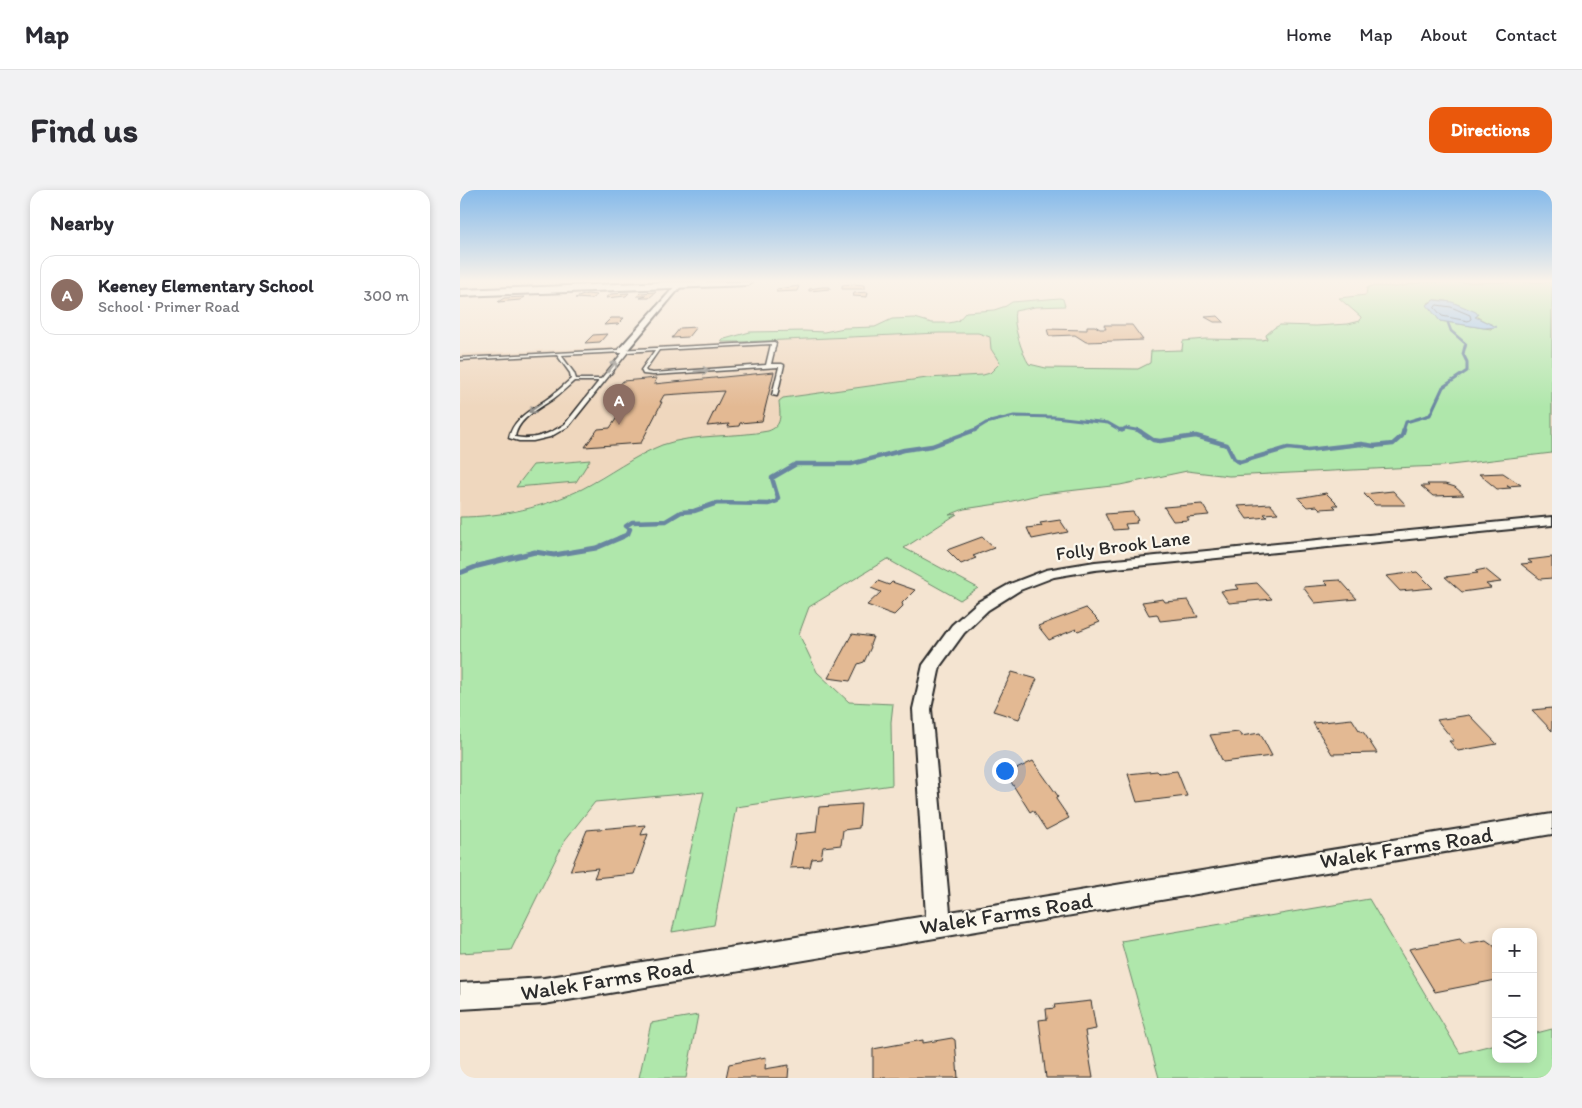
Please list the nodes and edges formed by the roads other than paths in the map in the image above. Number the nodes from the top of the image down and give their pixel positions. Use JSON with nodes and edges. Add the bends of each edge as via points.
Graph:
{"nodes":[{"id":1,"x":647,"y":323,"type":"edge"},
{"id":2,"x":658,"y":349,"type":"junction"},
{"id":3,"x":624,"y":351,"type":"junction"},
{"id":4,"x":558,"y":354,"type":"junction"},
{"id":5,"x":460,"y":359,"type":"edge"},
{"id":6,"x":768,"y":366,"type":"junction"},
{"id":7,"x":572,"y":380,"type":"junction"},
{"id":8,"x":602,"y":380,"type":"junction"},
{"id":9,"x":775,"y":395,"type":"dead end"},
{"id":10,"x":1552,"y":521,"type":"edge"},
{"id":11,"x":1552,"y":824,"type":"edge"},
{"id":12,"x":940,"y":924,"type":"junction"},
{"id":13,"x":460,"y":996,"type":"edge"}],
"edges":[{"from":1,"to":3,"type":"street"},
{"from":2,"to":3,"type":"lane"},
{"from":2,"to":6,"type":"lane","via":[[774,343]]},
{"from":2,"to":6,"type":"lane","one_way":true,"via":[[643,370],[645,373]]},
{"from":3,"to":4,"type":"lane"},
{"from":8,"to":3,"type":"lane","one_way":true},
{"from":4,"to":5,"type":"lane"},
{"from":4,"to":7,"type":"lane","via":[[572,373]]},
{"from":6,"to":9,"type":"lane","via":[[782,365]]},
{"from":7,"to":8,"type":"lane"},
{"from":7,"to":8,"type":"lane","one_way":true,"via":[[529,412],[512,438],[539,438],[562,429]]},
{"from":10,"to":12,"type":"street","name":"Folly Brook Lane","via":[[1095,566],[1051,573],[1014,587],[983,606],[958,629],[932,665],[922,709]]},
{"from":11,"to":12,"type":"street","name":"Walek Farms Road"},
{"from":12,"to":13,"type":"street","name":"Walek Farms Road","via":[[544,991]]}]}
